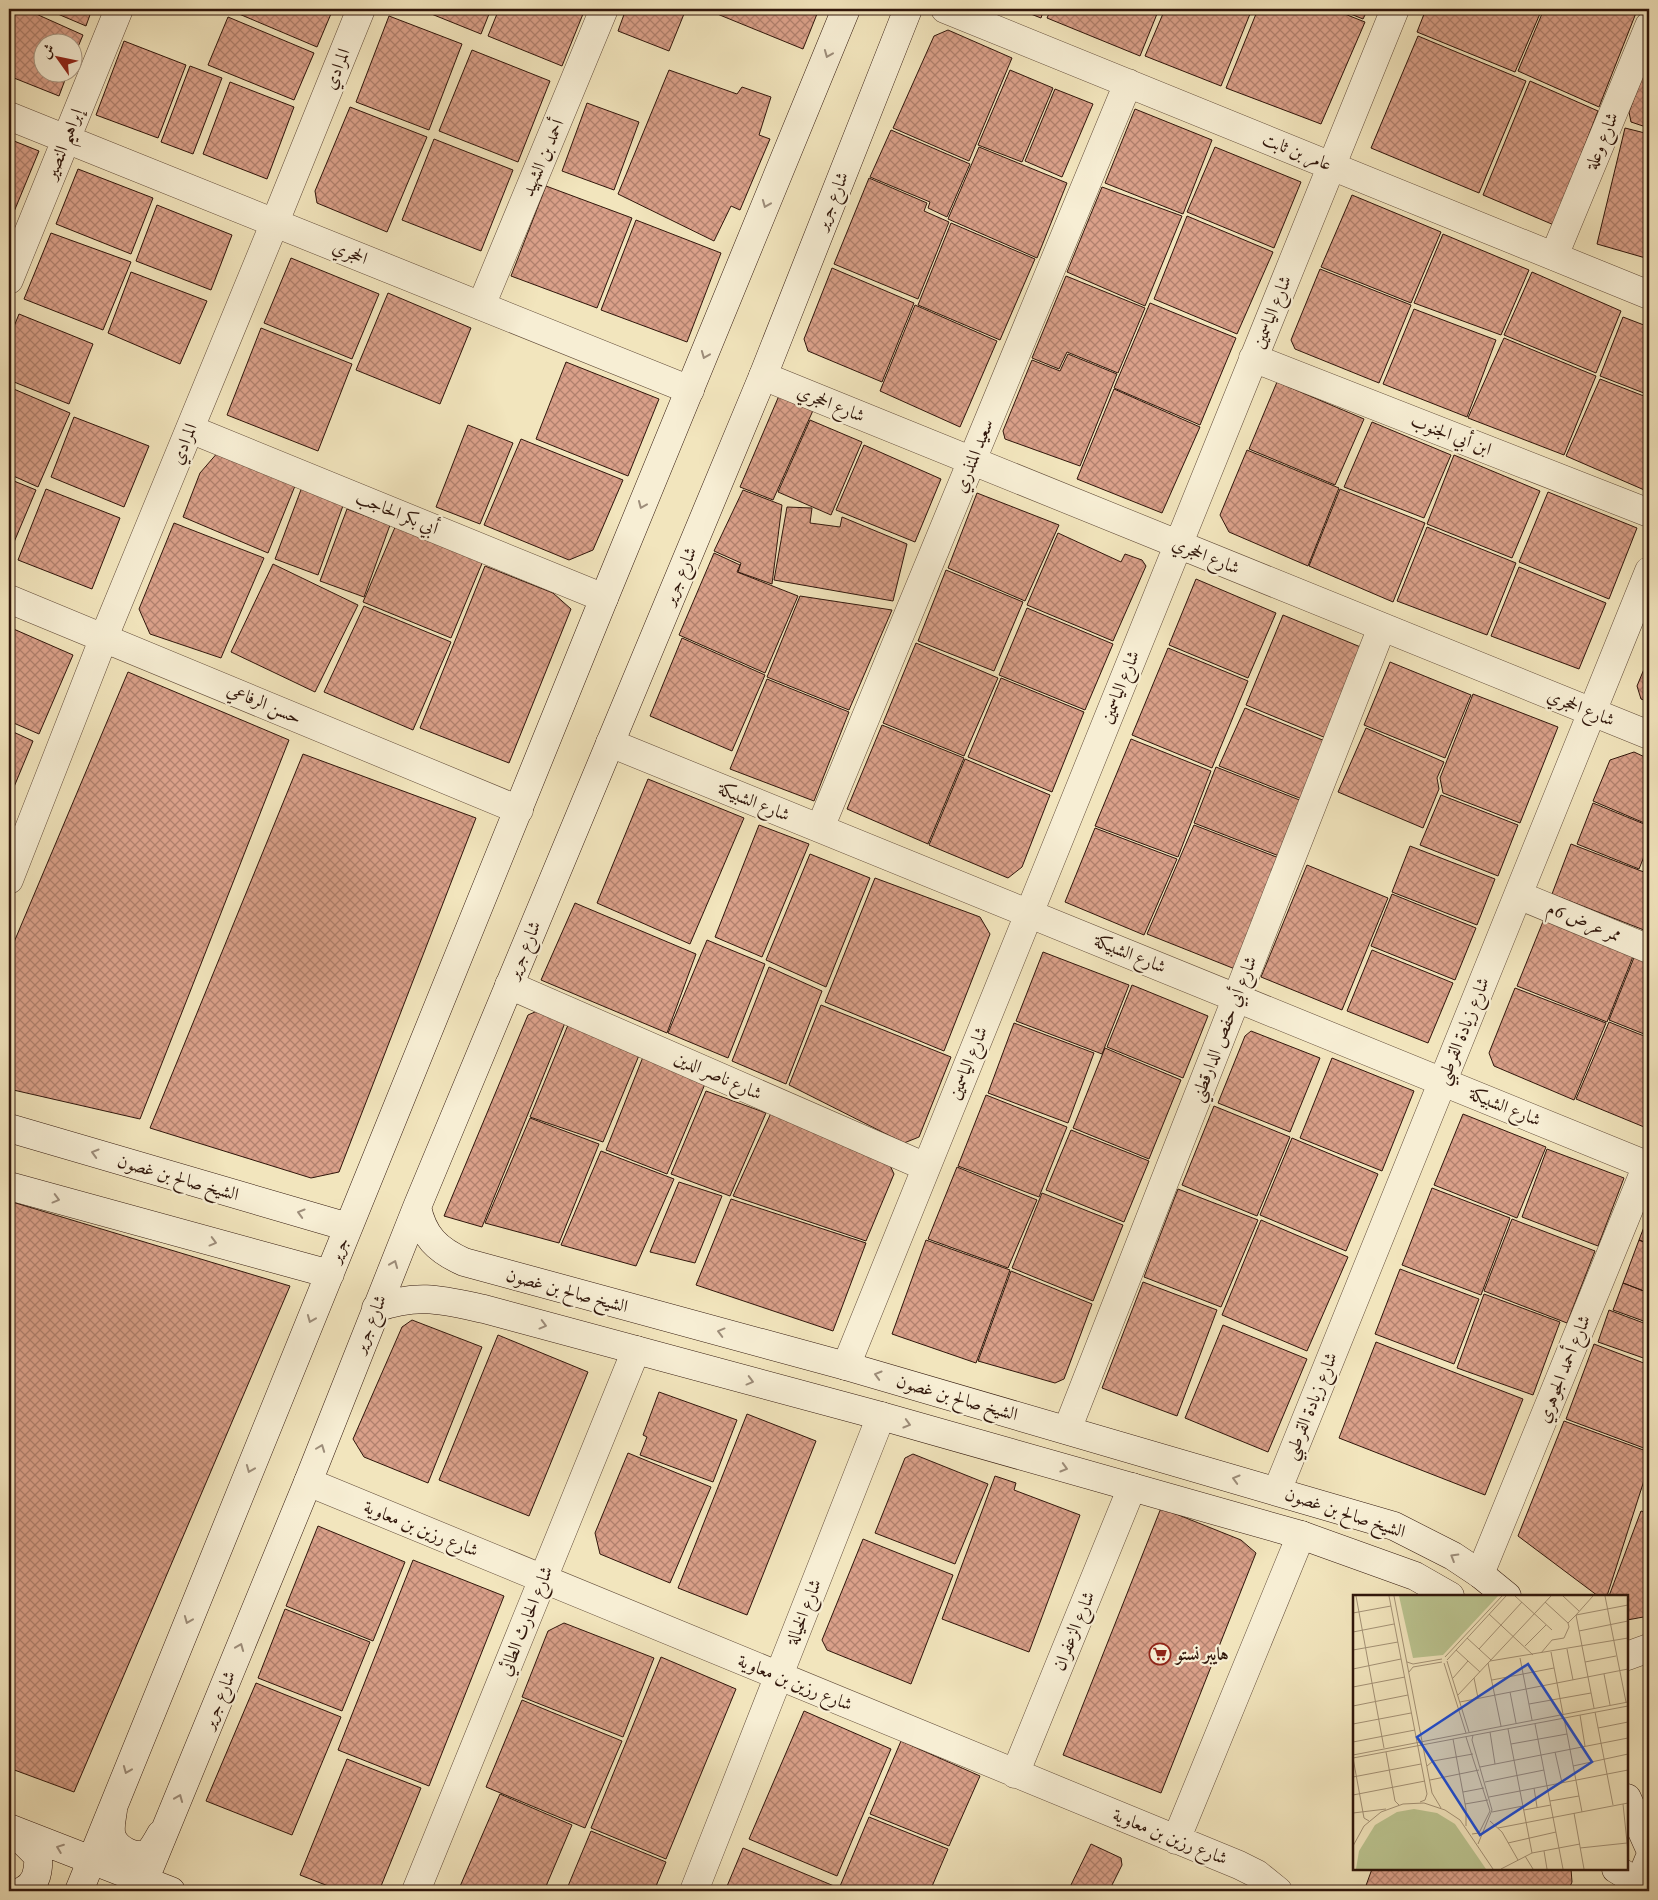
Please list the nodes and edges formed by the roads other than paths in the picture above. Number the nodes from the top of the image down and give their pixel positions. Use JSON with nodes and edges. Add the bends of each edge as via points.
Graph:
{"nodes":[{"id":1,"x":119,"y":9,"type":"edge"},
{"id":2,"x":361,"y":9,"type":"edge"},
{"id":3,"x":604,"y":9,"type":"edge"},
{"id":4,"x":846,"y":9,"type":"edge"},
{"id":5,"x":908,"y":9,"type":"edge"},
{"id":6,"x":945,"y":9,"type":"edge"},
{"id":7,"x":1395,"y":9,"type":"edge"},
{"id":8,"x":1649,"y":26,"type":"edge"},
{"id":9,"x":1128,"y":83,"type":"junction"},
{"id":10,"x":9,"y":116,"type":"edge"},
{"id":11,"x":66,"y":139,"type":"junction"},
{"id":12,"x":1331,"y":166,"type":"junction"},
{"id":13,"x":275,"y":222,"type":"junction"},
{"id":14,"x":1554,"y":256,"type":"junction"},
{"id":15,"x":9,"y":280,"type":"edge"},
{"id":16,"x":1649,"y":295,"type":"edge"},
{"id":17,"x":481,"y":306,"type":"junction"},
{"id":18,"x":1253,"y":358,"type":"junction"},
{"id":19,"x":763,"y":376,"type":"junction"},
{"id":20,"x":690,"y":390,"type":"junction"},
{"id":21,"x":190,"y":428,"type":"junction"},
{"id":22,"x":972,"y":461,"type":"junction"},
{"id":23,"x":1649,"y":513,"type":"edge"},
{"id":24,"x":1178,"y":544,"type":"junction"},
{"id":25,"x":1649,"y":571,"type":"edge"},
{"id":26,"x":604,"y":598,"type":"junction"},
{"id":27,"x":9,"y":599,"type":"edge"},
{"id":28,"x":1382,"y":627,"type":"junction"},
{"id":29,"x":104,"y":637,"type":"junction"},
{"id":30,"x":1592,"y":712,"type":"junction"},
{"id":31,"x":1649,"y":735,"type":"edge"},
{"id":32,"x":610,"y":743,"type":"junction"},
{"id":33,"x":519,"y":810,"type":"junction"},
{"id":34,"x":820,"y":828,"type":"junction"},
{"id":35,"x":11,"y":868,"type":"edge"},
{"id":36,"x":1518,"y":895,"type":"junction"},
{"id":37,"x":1029,"y":914,"type":"junction"},
{"id":38,"x":1649,"y":949,"type":"edge"},
{"id":39,"x":509,"y":985,"type":"junction"},
{"id":40,"x":1236,"y":998,"type":"junction"},
{"id":41,"x":1443,"y":1082,"type":"junction"},
{"id":42,"x":9,"y":1128,"type":"edge"},
{"id":43,"x":1648,"y":1165,"type":"edge"},
{"id":44,"x":926,"y":1167,"type":"junction"},
{"id":45,"x":9,"y":1186,"type":"edge"},
{"id":46,"x":417,"y":1207,"type":"junction"},
{"id":47,"x":348,"y":1227,"type":"junction"},
{"id":48,"x":473,"y":1265,"type":"junction"},
{"id":49,"x":330,"y":1274,"type":"junction"},
{"id":50,"x":524,"y":1279,"type":"junction"},
{"id":51,"x":462,"y":1304,"type":"junction"},
{"id":52,"x":376,"y":1308,"type":"junction"},
{"id":53,"x":512,"y":1317,"type":"junction"},
{"id":54,"x":636,"y":1350,"type":"junction"},
{"id":55,"x":846,"y":1366,"type":"junction"},
{"id":56,"x":881,"y":1416,"type":"junction"},
{"id":57,"x":1067,"y":1430,"type":"junction"},
{"id":58,"x":308,"y":1482,"type":"junction"},
{"id":59,"x":1132,"y":1487,"type":"junction"},
{"id":60,"x":1277,"y":1491,"type":"junction"},
{"id":61,"x":1301,"y":1535,"type":"junction"},
{"id":62,"x":1480,"y":1574,"type":"junction"},
{"id":63,"x":543,"y":1579,"type":"junction"},
{"id":64,"x":1448,"y":1595,"type":"edge"},
{"id":65,"x":1506,"y":1595,"type":"edge"},
{"id":66,"x":1649,"y":1648,"type":"edge"},
{"id":67,"x":1628,"y":1656,"type":"edge"},
{"id":68,"x":778,"y":1676,"type":"junction"},
{"id":69,"x":1015,"y":1774,"type":"junction"},
{"id":70,"x":1628,"y":1800,"type":"edge"},
{"id":71,"x":114,"y":1801,"type":"junction"},
{"id":72,"x":169,"y":1822,"type":"junction"},
{"id":73,"x":10,"y":1829,"type":"edge"},
{"id":74,"x":1176,"y":1840,"type":"junction"},
{"id":75,"x":1649,"y":1847,"type":"edge"},
{"id":76,"x":1649,"y":1858,"type":"edge"},
{"id":77,"x":91,"y":1860,"type":"junction"},
{"id":78,"x":1616,"y":1870,"type":"edge"},
{"id":79,"x":1618,"y":1870,"type":"edge"},
{"id":80,"x":142,"y":1886,"type":"edge"},
{"id":81,"x":22,"y":1891,"type":"edge"},
{"id":82,"x":78,"y":1891,"type":"edge"},
{"id":83,"x":171,"y":1891,"type":"edge"},
{"id":84,"x":416,"y":1891,"type":"edge"},
{"id":85,"x":694,"y":1891,"type":"edge"},
{"id":86,"x":1278,"y":1891,"type":"edge"},
{"id":87,"x":1626,"y":1891,"type":"edge"}],
"edges":[{"from":1,"to":11,"type":"street","name":"إبراهيم النصير"},
{"from":2,"to":13,"type":"street","name":"المرادي"},
{"from":3,"to":17,"type":"street","name":"أحمد بن الشهيد"},
{"from":4,"to":20,"type":"street","one_way":true},
{"from":5,"to":19,"type":"street","name":"شارع جرير"},
{"from":6,"to":9,"type":"street","name":"عامر بن ثابت"},
{"from":7,"to":12,"type":"street","name":"شارع الياسمين"},
{"from":8,"to":14,"type":"street","name":"شارع وعلة"},
{"from":9,"to":12,"type":"street","name":"عامر بن ثابت"},
{"from":9,"to":22,"type":"street","name":"سعيد المنذري"},
{"from":10,"to":11,"type":"street","name":"الحجري"},
{"from":11,"to":13,"type":"street","name":"الحجري"},
{"from":11,"to":15,"type":"street","name":"إبراهيم النصير"},
{"from":12,"to":14,"type":"street","name":"عامر بن ثابت"},
{"from":12,"to":18,"type":"street","name":"شارع الياسمين"},
{"from":13,"to":17,"type":"street","name":"الحجري"},
{"from":13,"to":21,"type":"street","name":"المرادي"},
{"from":14,"to":16,"type":"street","name":"عامر بن ثابت"},
{"from":17,"to":20,"type":"street","name":"الحجري"},
{"from":18,"to":23,"type":"street","name":"ابن أبي الجنوب"},
{"from":18,"to":24,"type":"street","name":"شارع الياسمين"},
{"from":19,"to":22,"type":"street","name":"شارع الحجري"},
{"from":19,"to":32,"type":"street","name":"شارع جرير"},
{"from":20,"to":26,"type":"street","one_way":true},
{"from":21,"to":26,"type":"street","name":"أبي بكر الحاجب"},
{"from":21,"to":29,"type":"street","name":"المرادي"},
{"from":22,"to":24,"type":"street","name":"شارع الحجري"},
{"from":22,"to":34,"type":"street","name":"سعيد المنذري"},
{"from":24,"to":28,"type":"street","name":"شارع الحجري"},
{"from":24,"to":37,"type":"street","name":"شارع الياسمين"},
{"from":25,"to":30,"type":"street","name":"شارع زيادة القرطبي"},
{"from":26,"to":33,"type":"street"},
{"from":27,"to":29,"type":"street","name":"حسن الرفاعي"},
{"from":28,"to":30,"type":"street","name":"شارع الحجري"},
{"from":28,"to":40,"type":"street","name":"شارع أبي حفص الدارقطني"},
{"from":29,"to":33,"type":"street","name":"حسن الرفاعي"},
{"from":29,"to":35,"type":"street","name":"المرادي"},
{"from":30,"to":31,"type":"street","name":"شارع الحجري"},
{"from":30,"to":36,"type":"street","name":"شارع زيادة القرطبي"},
{"from":32,"to":34,"type":"street","name":"شارع الشبيكة"},
{"from":32,"to":39,"type":"street","name":"شارع جرير"},
{"from":33,"to":47,"type":"street"},
{"from":34,"to":37,"type":"street","name":"شارع الشبيكة"},
{"from":36,"to":38,"type":"street","name":"ممر عرض 6م"},
{"from":36,"to":41,"type":"street","name":"شارع زيادة القرطبي"},
{"from":37,"to":40,"type":"street","name":"شارع الشبيكة"},
{"from":37,"to":44,"type":"street","name":"شارع الياسمين"},
{"from":39,"to":44,"type":"street","name":"شارع ناصر الدين"},
{"from":39,"to":46,"type":"street","name":"شارع جرير"},
{"from":40,"to":41,"type":"street","name":"شارع الشبيكة"},
{"from":40,"to":57,"type":"street","name":"شارع أبي حفص الدارقطني"},
{"from":41,"to":43,"type":"street","name":"شارع الشبيكة"},
{"from":41,"to":60,"type":"street","name":"شارع زيادة القرطبي"},
{"from":47,"to":42,"type":"street","name":"الشيخ صالح بن غصون","one_way":true},
{"from":43,"to":62,"type":"street","name":"شارع أحمد الجوهري"},
{"from":44,"to":55,"type":"street","name":"شارع الياسمين"},
{"from":45,"to":49,"type":"street","one_way":true},
{"from":46,"to":48,"type":"street","name":"الشيخ صالح بن غصون","via":[[420,1222],[437,1247]]},
{"from":52,"to":46,"type":"street","name":"شارع جرير","one_way":true},
{"from":47,"to":49,"type":"street","name":"جرير"},
{"from":48,"to":50,"type":"street","name":"الشيخ صالح بن غصون"},
{"from":48,"to":51,"type":"street","via":[[486,1288],[481,1298]]},
{"from":49,"to":71,"type":"street","one_way":true},
{"from":50,"to":53,"type":"street","via":[[501,1289],[498,1300]]},
{"from":55,"to":50,"type":"street","name":"الشيخ صالح بن غصون","one_way":true},
{"from":51,"to":52,"type":"street","name":"الشيخ صالح بن غصون","via":[[412,1298]]},
{"from":51,"to":53,"type":"street","name":"الشيخ صالح بن غصون"},
{"from":58,"to":52,"type":"street","name":"شارع جرير","one_way":true},
{"from":53,"to":54,"type":"street","name":"الشيخ صالح بن غصون","one_way":true},
{"from":54,"to":56,"type":"street","name":"الشيخ صالح بن غصون","one_way":true},
{"from":54,"to":63,"type":"street","name":"شارع الحارث الطائي"},
{"from":57,"to":55,"type":"street","name":"الشيخ صالح بن غصون","one_way":true},
{"from":56,"to":59,"type":"street","name":"الشيخ صالح بن غصون","one_way":true},
{"from":56,"to":68,"type":"street","name":"شارع الخيالة"},
{"from":60,"to":57,"type":"street","name":"الشيخ صالح بن غصون","one_way":true},
{"from":58,"to":63,"type":"street","name":"شارع رزين بن معاوية"},
{"from":72,"to":58,"type":"street","name":"شارع جرير","one_way":true},
{"from":59,"to":61,"type":"street","name":"الشيخ صالح بن غصون"},
{"from":59,"to":69,"type":"street","name":"شارع الزعفران"},
{"from":62,"to":60,"type":"street","name":"الشيخ صالح بن غصون","one_way":true,"via":[[1453,1556],[1394,1526]]},
{"from":61,"to":64,"type":"street","name":"الشيخ صالح بن غصون","via":[[1415,1576]]},
{"from":61,"to":74,"type":"street"},
{"from":62,"to":65,"type":"street","name":"الشيخ صالح بن غصون"},
{"from":63,"to":68,"type":"street","name":"شارع رزين بن معاوية"},
{"from":63,"to":84,"type":"street","name":"شارع الحارث الطائي"},
{"from":66,"to":67,"type":"street"},
{"from":68,"to":69,"type":"street","name":"شارع رزين بن معاوية"},
{"from":68,"to":85,"type":"street","name":"شارع الخيالة"},
{"from":69,"to":74,"type":"street","name":"شارع رزين بن معاوية"},
{"from":70,"to":75,"type":"street"},
{"from":71,"to":72,"type":"street","via":[[112,1836],[115,1843],[130,1854],[138,1856],[149,1852]]},
{"from":71,"to":77,"type":"street"},
{"from":72,"to":80,"type":"street","name":"شارع جرير"},
{"from":77,"to":73,"type":"street","one_way":true},
{"from":73,"to":81,"type":"street","via":[[38,1856],[38,1875]]},
{"from":74,"to":86,"type":"street","name":"شارع رزين بن معاوية","via":[[1257,1874]]},
{"from":76,"to":79,"type":"street","via":[[1640,1881]]},
{"from":77,"to":80,"type":"street"},
{"from":77,"to":82,"type":"street"},
{"from":78,"to":87,"type":"street"},
{"from":80,"to":83,"type":"street"}]}
